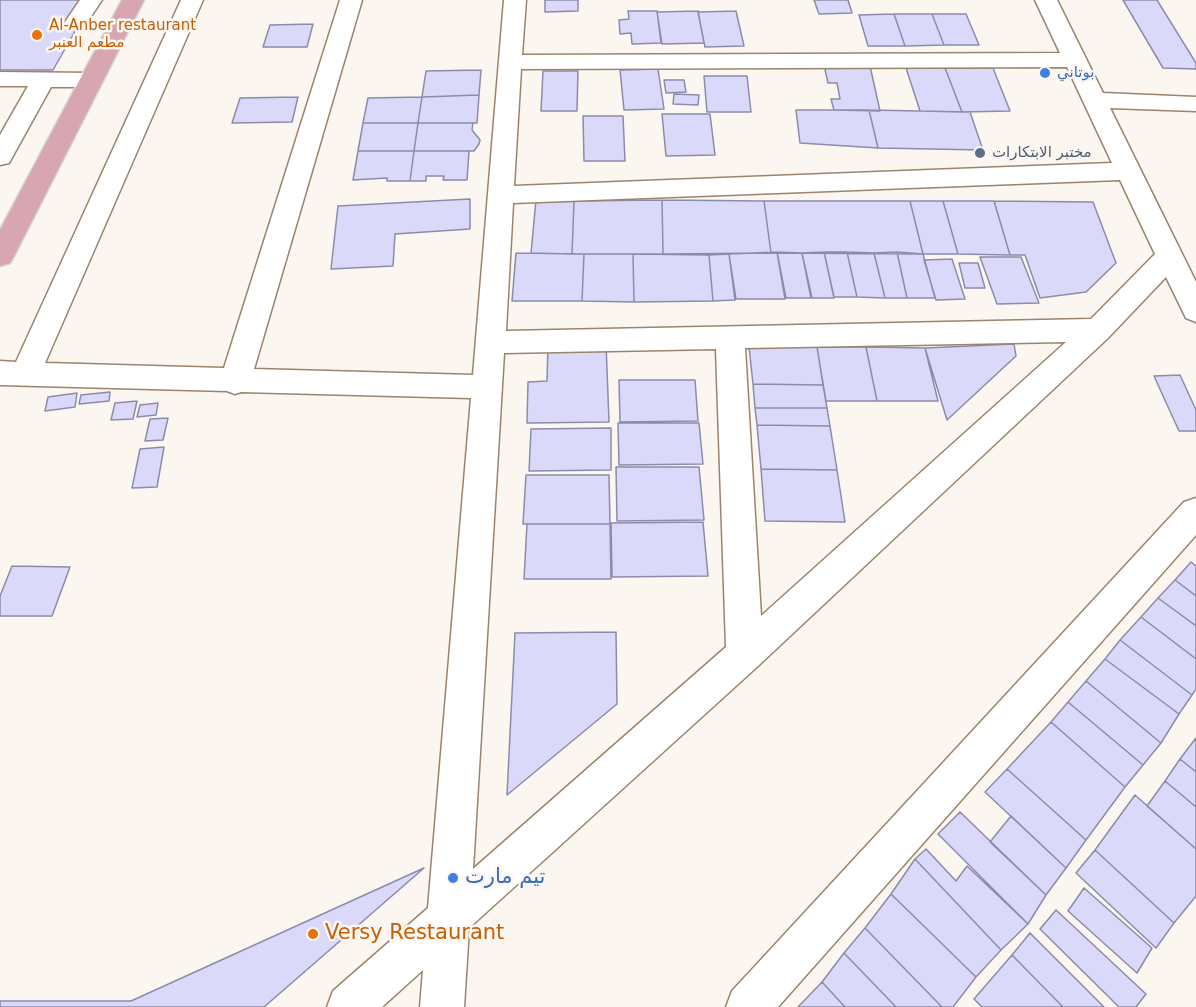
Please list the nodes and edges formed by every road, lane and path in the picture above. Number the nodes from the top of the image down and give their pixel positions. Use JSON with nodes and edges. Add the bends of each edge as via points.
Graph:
{"nodes":[{"id":1,"x":92,"y":0,"type":"edge"},
{"id":2,"x":133,"y":0,"type":"edge"},
{"id":3,"x":192,"y":0,"type":"edge"},
{"id":4,"x":351,"y":0,"type":"edge"},
{"id":5,"x":514,"y":0,"type":"edge"},
{"id":6,"x":1046,"y":0,"type":"edge"},
{"id":7,"x":76,"y":22,"type":"dead end"},
{"id":8,"x":1076,"y":60,"type":"junction"},
{"id":9,"x":510,"y":62,"type":"junction"},
{"id":10,"x":0,"y":79,"type":"edge"},
{"id":11,"x":44,"y":79,"type":"junction"},
{"id":12,"x":91,"y":80,"type":"junction"},
{"id":13,"x":1094,"y":100,"type":"junction"},
{"id":14,"x":1196,"y":104,"type":"edge"},
{"id":15,"x":0,"y":157,"type":"edge"},
{"id":16,"x":1128,"y":171,"type":"junction"},
{"id":17,"x":500,"y":195,"type":"junction"},
{"id":18,"x":3,"y":243,"type":"edge"},
{"id":19,"x":1170,"y":256,"type":"junction"},
{"id":20,"x":1196,"y":311,"type":"edge"},
{"id":21,"x":1098,"y":330,"type":"junction"},
{"id":22,"x":730,"y":337,"type":"junction"},
{"id":23,"x":490,"y":342,"type":"junction"},
{"id":24,"x":12,"y":374,"type":"edge"},
{"id":25,"x":235,"y":382,"type":"junction"},
{"id":26,"x":486,"y":387,"type":"junction"},
{"id":27,"x":1196,"y":512,"type":"edge"},
{"id":28,"x":745,"y":654,"type":"junction"},
{"id":29,"x":448,"y":918,"type":"junction"},
{"id":30,"x":350,"y":1007,"type":"edge"},
{"id":31,"x":442,"y":1007,"type":"edge"},
{"id":32,"x":748,"y":1007,"type":"edge"}],
"edges":[{"from":1,"to":7,"type":"street"},
{"from":2,"to":12,"type":"main road"},
{"from":3,"to":24,"type":"street"},
{"from":4,"to":25,"type":"street"},
{"from":5,"to":9,"type":"street"},
{"from":6,"to":8,"type":"street"},
{"from":8,"to":9,"type":"street"},
{"from":8,"to":13,"type":"street"},
{"from":9,"to":17,"type":"street"},
{"from":10,"to":11,"type":"street"},
{"from":11,"to":12,"type":"street"},
{"from":11,"to":15,"type":"street"},
{"from":12,"to":18,"type":"main road"},
{"from":13,"to":14,"type":"street"},
{"from":13,"to":16,"type":"street"},
{"from":16,"to":17,"type":"street"},
{"from":16,"to":19,"type":"street"},
{"from":17,"to":23,"type":"street"},
{"from":19,"to":20,"type":"street"},
{"from":19,"to":21,"type":"street"},
{"from":21,"to":22,"type":"street"},
{"from":21,"to":28,"type":"street"},
{"from":22,"to":23,"type":"street"},
{"from":22,"to":28,"type":"street"},
{"from":23,"to":26,"type":"street"},
{"from":24,"to":25,"type":"street"},
{"from":25,"to":26,"type":"street"},
{"from":26,"to":29,"type":"street"},
{"from":27,"to":32,"type":"street"},
{"from":28,"to":29,"type":"street"},
{"from":29,"to":30,"type":"street"},
{"from":29,"to":31,"type":"street"}]}
